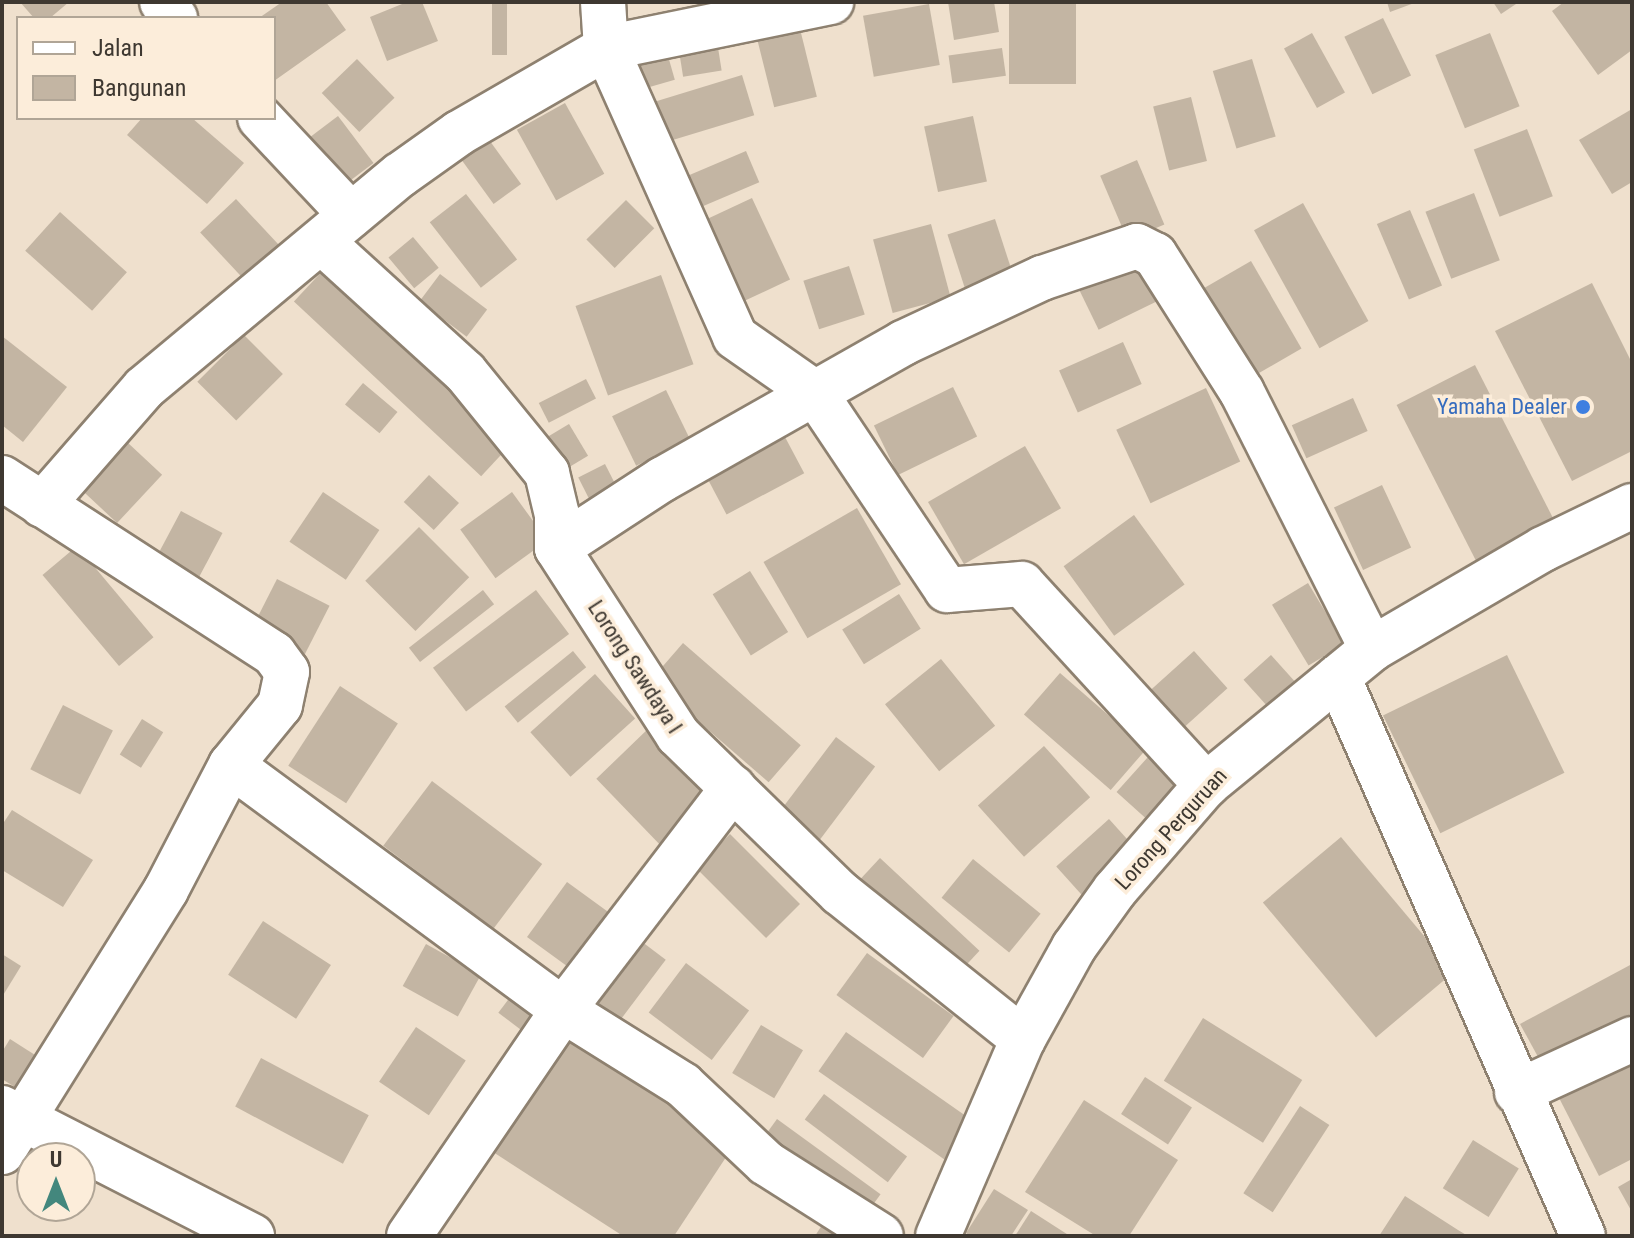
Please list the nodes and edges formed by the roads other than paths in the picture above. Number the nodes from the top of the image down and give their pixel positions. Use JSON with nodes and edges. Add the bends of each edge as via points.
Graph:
{"nodes":[{"id":1,"x":603,"y":2,"type":"edge"},
{"id":2,"x":831,"y":2,"type":"edge"},
{"id":3,"x":606,"y":48,"type":"junction"},
{"id":4,"x":261,"y":120,"type":"edge"},
{"id":5,"x":336,"y":229,"type":"junction"},
{"id":6,"x":815,"y":393,"type":"junction"},
{"id":7,"x":2,"y":478,"type":"edge"},
{"id":8,"x":42,"y":505,"type":"junction"},
{"id":9,"x":1632,"y":506,"type":"edge"},
{"id":10,"x":557,"y":548,"type":"junction"},
{"id":11,"x":1372,"y":649,"type":"junction"},
{"id":12,"x":1338,"y":677,"type":"junction"},
{"id":13,"x":231,"y":765,"type":"junction"},
{"id":14,"x":1206,"y":785,"type":"junction"},
{"id":15,"x":733,"y":788,"type":"junction"},
{"id":16,"x":563,"y":1010,"type":"junction"},
{"id":17,"x":1023,"y":1039,"type":"junction"},
{"id":18,"x":1632,"y":1039,"type":"edge"},
{"id":19,"x":1517,"y":1092,"type":"junction"},
{"id":20,"x":9,"y":1126,"type":"edge"},
{"id":21,"x":232,"y":1232,"type":"edge"},
{"id":22,"x":409,"y":1236,"type":"edge"},
{"id":23,"x":881,"y":1236,"type":"edge"},
{"id":24,"x":938,"y":1236,"type":"edge"},
{"id":25,"x":1583,"y":1236,"type":"edge"}],
"edges":[{"from":1,"to":3,"type":"street"},
{"from":2,"to":3,"type":"street"},
{"from":3,"to":5,"type":"street","via":[[459,133]]},
{"from":3,"to":6,"type":"street","via":[[735,337]]},
{"from":4,"to":5,"type":"street"},
{"from":5,"to":8,"type":"street","via":[[144,388]]},
{"from":5,"to":10,"type":"street","via":[[465,372],[547,473],[557,515]]},
{"from":6,"to":10,"type":"street","via":[[663,479]]},
{"from":6,"to":11,"type":"street","via":[[903,343],[1042,278],[1119,249],[1146,248],[1242,392]]},
{"from":6,"to":14,"type":"street","via":[[947,590],[1022,584]]},
{"from":7,"to":8,"type":"street"},
{"from":8,"to":13,"type":"street","via":[[281,660],[287,680],[280,705]]},
{"from":9,"to":11,"type":"street","name":"Lorong Perguruan","via":[[1543,549]]},
{"from":10,"to":15,"type":"street","name":"Lorong Sawdaya I","via":[[678,735]]},
{"from":11,"to":12,"type":"street","name":"Lorong Perguruan"},
{"from":12,"to":14,"type":"street","name":"Lorong Perguruan"},
{"from":12,"to":19,"type":"street"},
{"from":13,"to":16,"type":"street"},
{"from":13,"to":20,"type":"street","via":[[166,890]]},
{"from":14,"to":17,"type":"street","name":"Lorong Perguruan","via":[[1115,890],[1074,947]]},
{"from":15,"to":16,"type":"street"},
{"from":15,"to":17,"type":"street","name":"Lorong Sawdaya I","via":[[840,893]]},
{"from":16,"to":22,"type":"street"},
{"from":16,"to":23,"type":"street","via":[[683,1085],[766,1163]]},
{"from":17,"to":24,"type":"street","name":"Lorong Perguruan"},
{"from":18,"to":19,"type":"street"},
{"from":19,"to":25,"type":"street"},
{"from":20,"to":21,"type":"street"}]}
